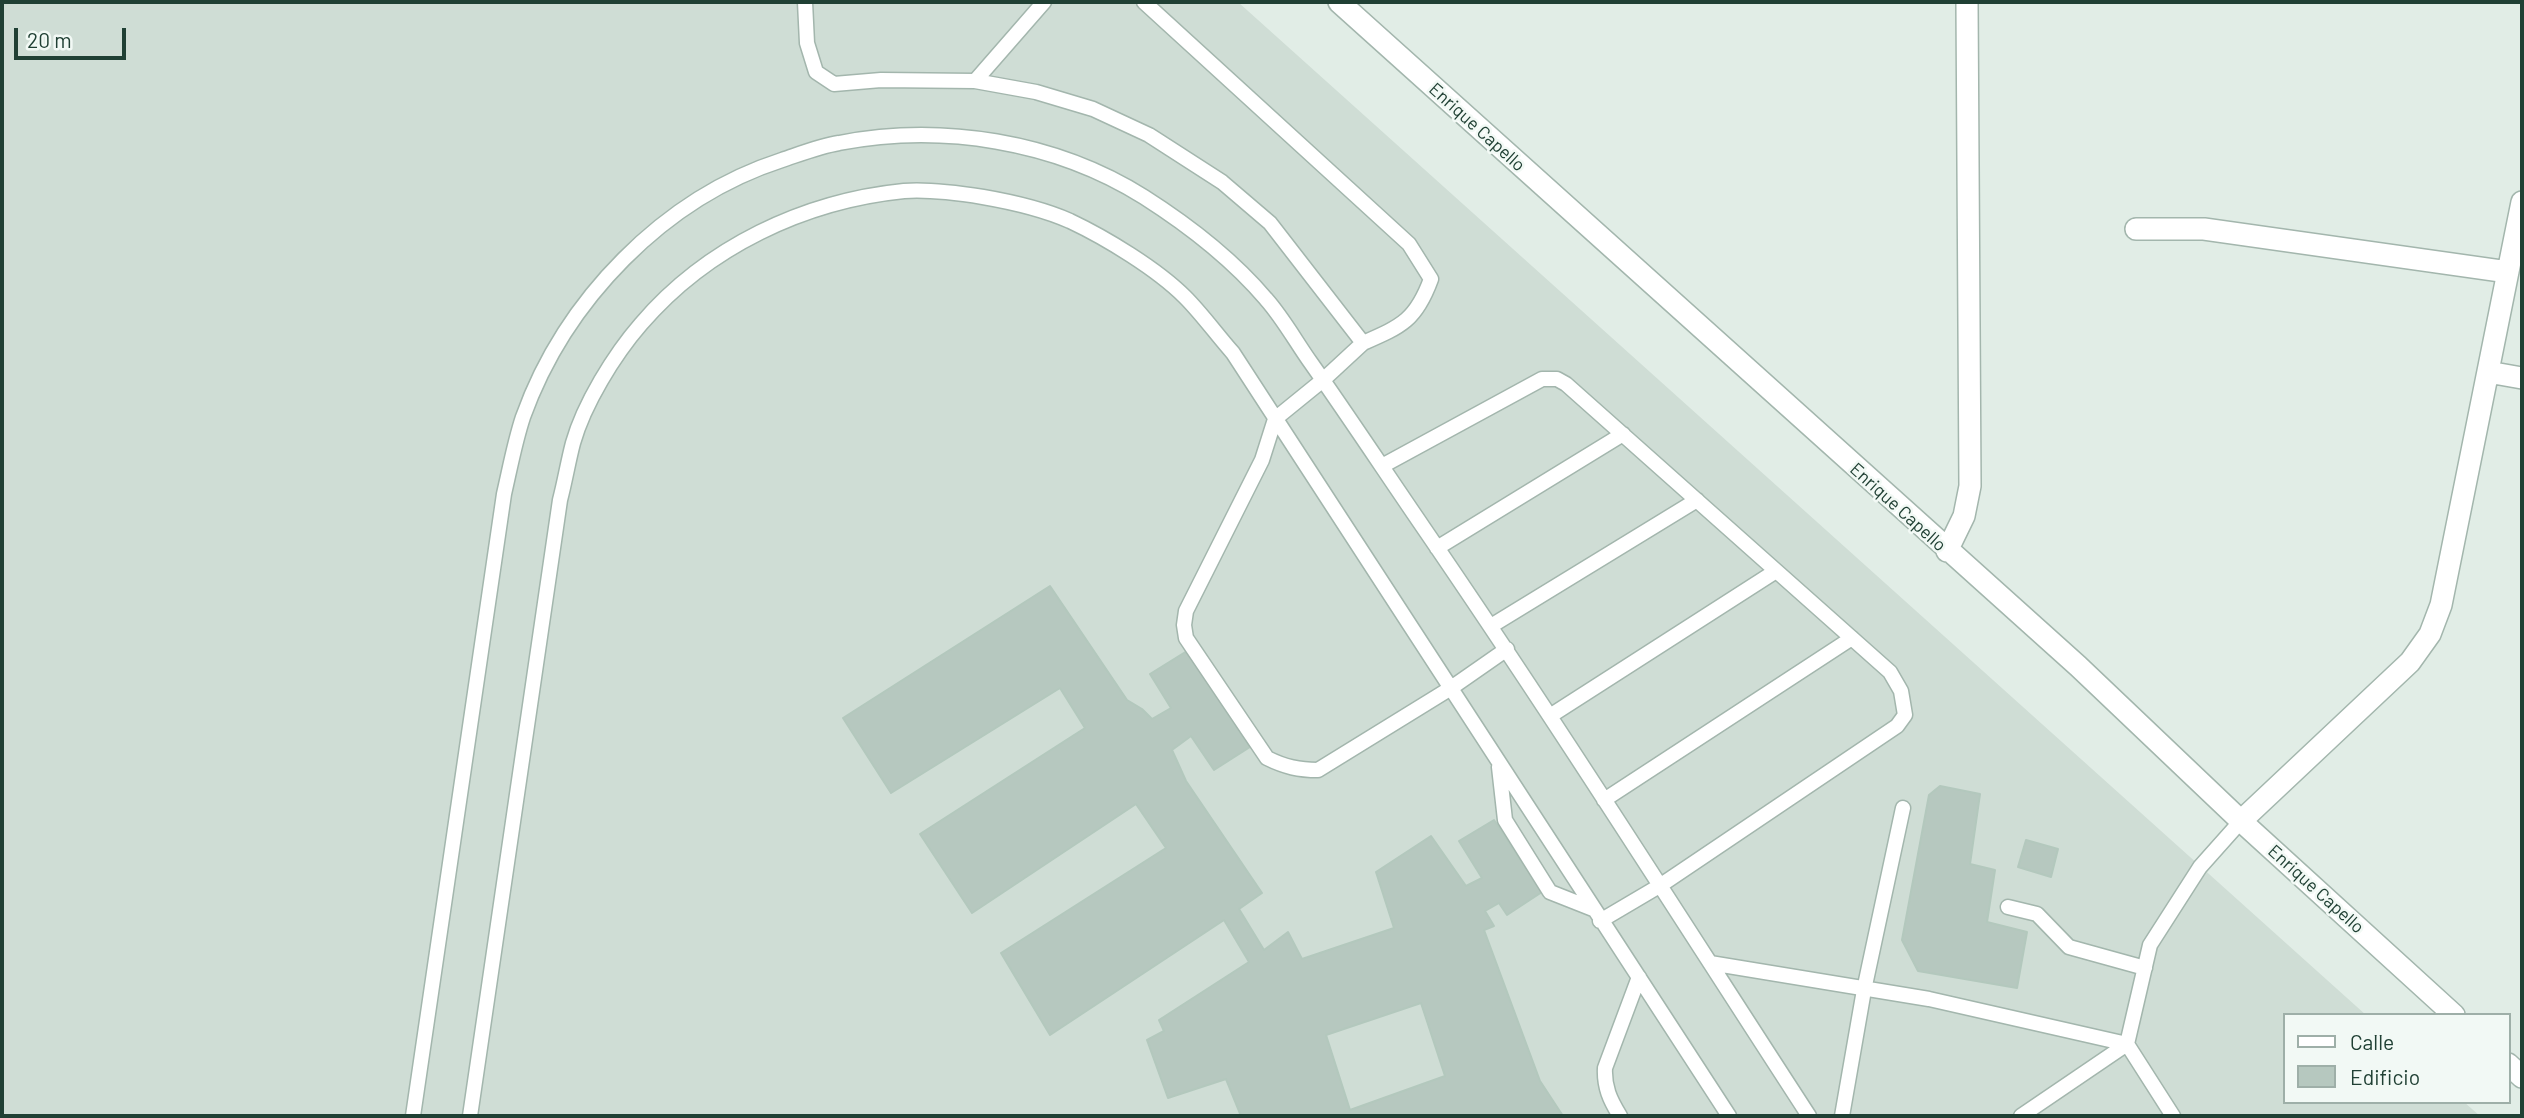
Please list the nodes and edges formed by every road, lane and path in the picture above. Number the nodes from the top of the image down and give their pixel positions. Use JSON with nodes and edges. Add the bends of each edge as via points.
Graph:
{"nodes":[{"id":1,"x":805,"y":2,"type":"edge"},
{"id":2,"x":1044,"y":2,"type":"edge"},
{"id":3,"x":1144,"y":2,"type":"edge"},
{"id":4,"x":1339,"y":2,"type":"edge"},
{"id":5,"x":1968,"y":2,"type":"edge"},
{"id":6,"x":975,"y":81,"type":"junction"},
{"id":7,"x":2522,"y":202,"type":"edge"},
{"id":8,"x":2136,"y":229,"type":"dead end"},
{"id":9,"x":2508,"y":272,"type":"junction"},
{"id":10,"x":1363,"y":343,"type":"junction"},
{"id":11,"x":2488,"y":372,"type":"junction"},
{"id":12,"x":2522,"y":379,"type":"edge"},
{"id":13,"x":1323,"y":380,"type":"junction"},
{"id":14,"x":1275,"y":419,"type":"junction"},
{"id":15,"x":1623,"y":434,"type":"junction"},
{"id":16,"x":1382,"y":466,"type":"junction"},
{"id":17,"x":1697,"y":500,"type":"junction"},
{"id":18,"x":1437,"y":548,"type":"junction"},
{"id":19,"x":1947,"y":551,"type":"junction"},
{"id":20,"x":1776,"y":571,"type":"junction"},
{"id":21,"x":1491,"y":626,"type":"junction"},
{"id":22,"x":1852,"y":638,"type":"junction"},
{"id":23,"x":1507,"y":649,"type":"junction"},
{"id":24,"x":1451,"y":688,"type":"junction"},
{"id":25,"x":1550,"y":716,"type":"junction"},
{"id":26,"x":1498,"y":762,"type":"junction"},
{"id":27,"x":1604,"y":800,"type":"junction"},
{"id":28,"x":1903,"y":808,"type":"dead end"},
{"id":29,"x":2241,"y":821,"type":"junction"},
{"id":30,"x":1661,"y":885,"type":"junction"},
{"id":31,"x":2008,"y":907,"type":"dead end"},
{"id":32,"x":1596,"y":915,"type":"junction"},
{"id":33,"x":1710,"y":963,"type":"junction"},
{"id":34,"x":2145,"y":968,"type":"junction"},
{"id":35,"x":1639,"y":976,"type":"junction"},
{"id":36,"x":1864,"y":990,"type":"junction"},
{"id":37,"x":2452,"y":1013,"type":"edge"},
{"id":38,"x":2127,"y":1044,"type":"junction"},
{"id":39,"x":2167,"y":1114,"type":"edge"},
{"id":40,"x":1805,"y":1115,"type":"edge"},
{"id":41,"x":413,"y":1116,"type":"edge"},
{"id":42,"x":470,"y":1116,"type":"edge"},
{"id":43,"x":1620,"y":1116,"type":"edge"},
{"id":44,"x":1729,"y":1116,"type":"edge"},
{"id":45,"x":1842,"y":1116,"type":"edge"},
{"id":46,"x":2021,"y":1116,"type":"edge"}],
"edges":[{"from":1,"to":6,"type":"lane","via":[[807,43],[816,72],[834,84]]},
{"from":2,"to":6,"type":"lane"},
{"from":3,"to":10,"type":"lane","via":[[1409,244],[1431,279],[1422,304],[1399,328]]},
{"from":4,"to":19,"type":"street","name":"Enrique Capello"},
{"from":5,"to":19,"type":"street","via":[[1970,486],[1964,516]]},
{"from":6,"to":10,"type":"lane","via":[[1093,109],[1149,135],[1222,182],[1270,223]]},
{"from":7,"to":9,"type":"street"},
{"from":8,"to":9,"type":"street","via":[[2204,229]]},
{"from":9,"to":11,"type":"street"},
{"from":10,"to":13,"type":"lane"},
{"from":11,"to":12,"type":"street"},
{"from":11,"to":29,"type":"street","via":[[2441,605],[2430,634],[2410,662]]},
{"from":13,"to":14,"type":"lane"},
{"from":13,"to":16,"type":"lane"},
{"from":13,"to":41,"type":"lane","via":[[1266,299],[1209,243],[1141,195],[1074,163],[1018,146],[967,137],[897,135],[836,143],[721,185],[636,246],[598,285],[544,370],[513,456]]},
{"from":14,"to":24,"type":"lane"},
{"from":14,"to":24,"type":"lane","via":[[1262,460],[1186,611],[1186,638],[1268,758],[1300,770],[1318,770]]},
{"from":14,"to":42,"type":"lane","via":[[1233,353],[1184,296],[1125,251],[1069,221],[1012,202],[906,191],[807,211],[765,228],[673,292],[640,324],[612,364],[574,441],[560,500]]},
{"from":15,"to":16,"type":"lane","via":[[1566,384],[1542,379]]},
{"from":15,"to":17,"type":"lane"},
{"from":15,"to":18,"type":"lane"},
{"from":16,"to":18,"type":"lane"},
{"from":17,"to":20,"type":"lane"},
{"from":17,"to":21,"type":"lane"},
{"from":18,"to":21,"type":"lane"},
{"from":19,"to":29,"type":"street","name":"Enrique Capello","via":[[2078,666]]},
{"from":20,"to":22,"type":"lane"},
{"from":20,"to":25,"type":"lane"},
{"from":21,"to":23,"type":"lane"},
{"from":22,"to":27,"type":"lane"},
{"from":22,"to":30,"type":"lane","via":[[1890,672],[1901,691],[1905,715],[1897,726]]},
{"from":23,"to":24,"type":"lane"},
{"from":23,"to":25,"type":"lane"},
{"from":24,"to":26,"type":"lane"},
{"from":25,"to":27,"type":"lane"},
{"from":26,"to":32,"type":"lane"},
{"from":26,"to":32,"type":"lane","via":[[1505,820],[1550,892]]},
{"from":27,"to":30,"type":"lane"},
{"from":28,"to":36,"type":"lane"},
{"from":29,"to":34,"type":"lane","via":[[2181,895],[2150,945]]},
{"from":29,"to":37,"type":"street","name":"Enrique Capello"},
{"from":30,"to":32,"type":"lane"},
{"from":30,"to":33,"type":"lane"},
{"from":31,"to":34,"type":"lane","via":[[2036,914],[2069,947]]},
{"from":32,"to":35,"type":"lane"},
{"from":33,"to":36,"type":"lane"},
{"from":33,"to":40,"type":"lane"},
{"from":34,"to":38,"type":"lane"},
{"from":35,"to":43,"type":"lane","via":[[1605,1068],[1604,1082]]},
{"from":35,"to":44,"type":"lane"},
{"from":36,"to":38,"type":"lane","via":[[1929,999]]},
{"from":36,"to":45,"type":"lane"},
{"from":38,"to":39,"type":"lane"},
{"from":38,"to":46,"type":"lane"}]}
